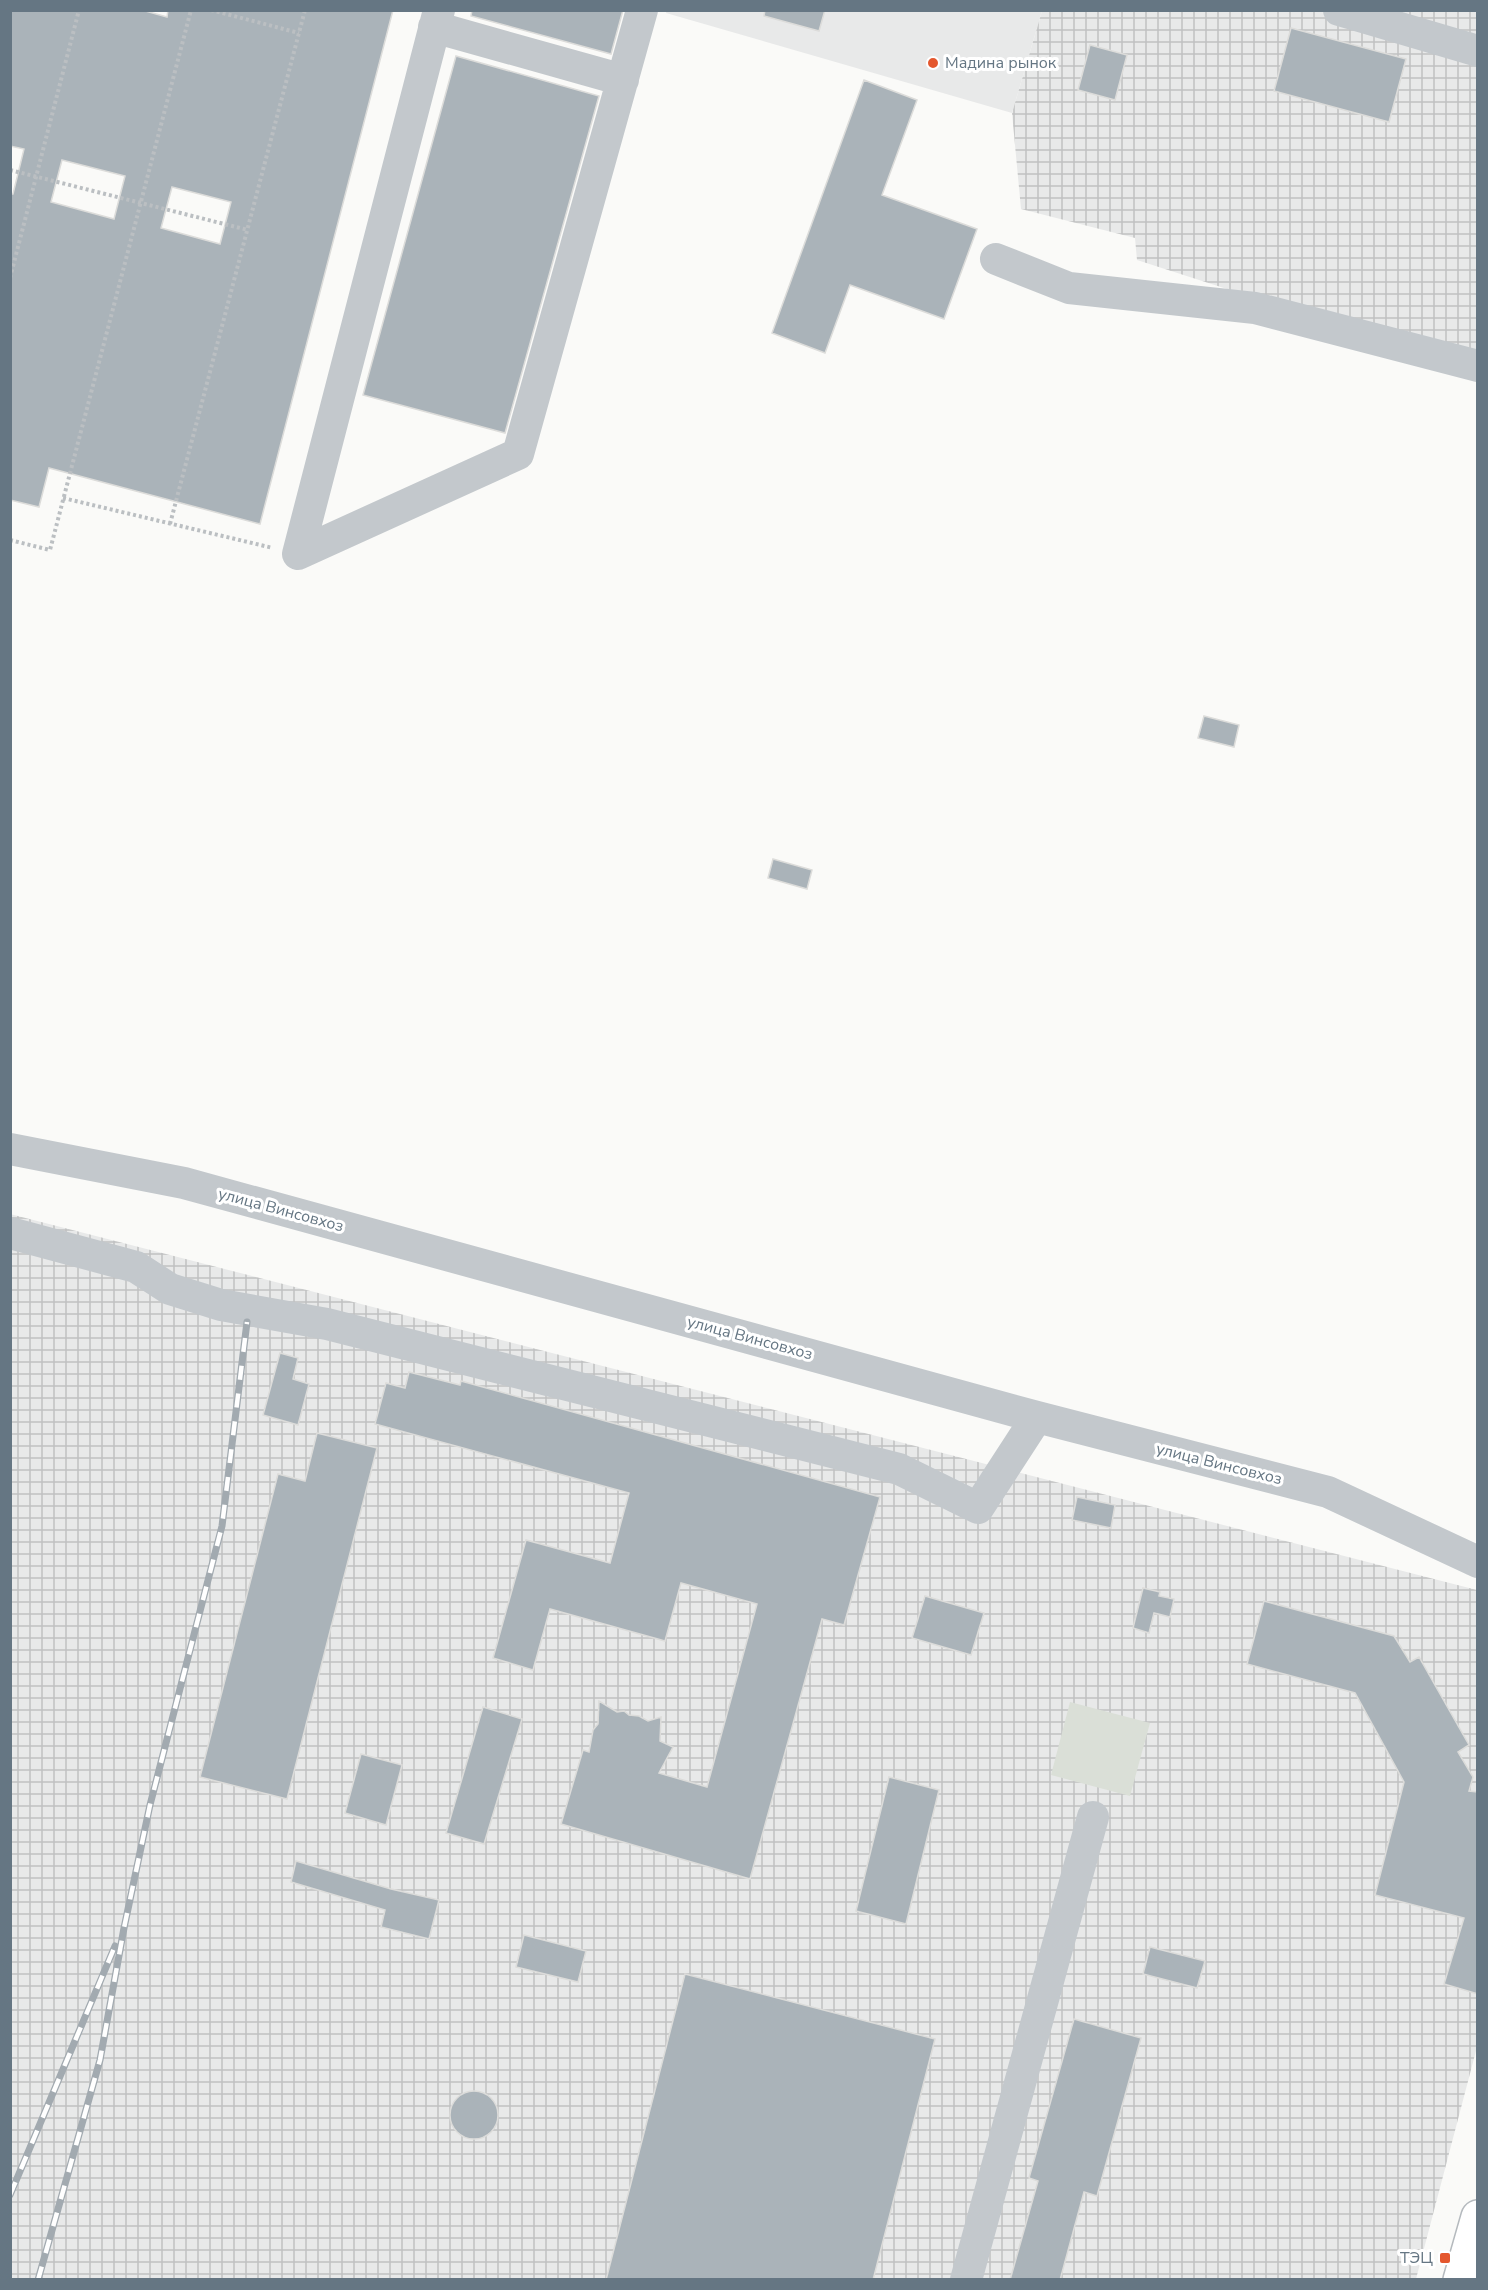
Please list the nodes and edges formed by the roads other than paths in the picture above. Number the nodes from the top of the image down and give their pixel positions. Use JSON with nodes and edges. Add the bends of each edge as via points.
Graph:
{"nodes":[{"id":1,"x":642,"y":10,"type":"edge"},
{"id":2,"x":1339,"y":10,"type":"edge"},
{"id":3,"x":437,"y":19,"type":"edge"},
{"id":4,"x":1478,"y":51,"type":"edge"},
{"id":5,"x":623,"y":80,"type":"junction"},
{"id":6,"x":996,"y":259,"type":"dead end"},
{"id":7,"x":1478,"y":366,"type":"edge"},
{"id":8,"x":10,"y":1149,"type":"edge"},
{"id":9,"x":10,"y":1233,"type":"edge"},
{"id":10,"x":1037,"y":1417,"type":"junction"},
{"id":11,"x":1478,"y":1562,"type":"edge"},
{"id":12,"x":1093,"y":1817,"type":"dead end"},
{"id":13,"x":1478,"y":2217,"type":"edge"},
{"id":14,"x":966,"y":2280,"type":"edge"},
{"id":15,"x":1460,"y":2280,"type":"edge"}],
"edges":[{"from":1,"to":5,"type":"street"},
{"from":2,"to":4,"type":"street"},
{"from":3,"to":5,"type":"street"},
{"from":3,"to":5,"type":"street","via":[[298,554],[518,454]]},
{"from":6,"to":7,"type":"street","via":[[1069,288],[1255,308]]},
{"from":8,"to":10,"type":"street","name":"улица Винсовхоз","via":[[184,1183]]},
{"from":9,"to":10,"type":"street","via":[[136,1267],[170,1290],[221,1305],[327,1324],[899,1469],[978,1509]]},
{"from":10,"to":11,"type":"street","name":"улица Винсовхоз","via":[[1328,1492]]},
{"from":12,"to":14,"type":"street"},
{"from":13,"to":15,"type":"main road"}]}
